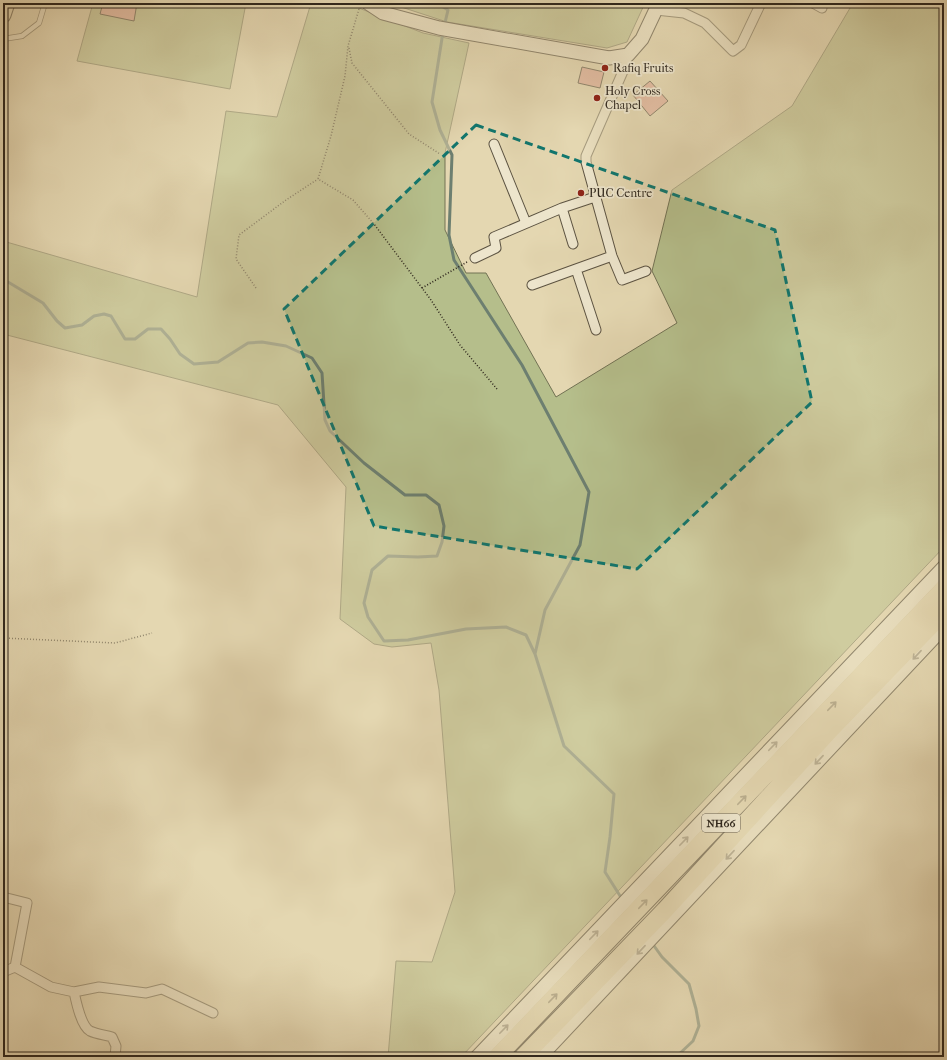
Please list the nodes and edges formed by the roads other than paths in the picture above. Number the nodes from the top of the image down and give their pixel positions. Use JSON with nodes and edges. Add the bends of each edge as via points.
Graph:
{"nodes":[{"id":1,"x":7,"y":3,"type":"edge"},
{"id":2,"x":45,"y":3,"type":"edge"},
{"id":3,"x":368,"y":3,"type":"edge"},
{"id":4,"x":761,"y":3,"type":"edge"},
{"id":5,"x":813,"y":3,"type":"edge"},
{"id":6,"x":657,"y":5,"type":"edge"},
{"id":7,"x":822,"y":8,"type":"dead end"},
{"id":8,"x":3,"y":15,"type":"edge"},
{"id":9,"x":3,"y":39,"type":"edge"},
{"id":10,"x":628,"y":54,"type":"junction"},
{"id":11,"x":494,"y":144,"type":"dead end"},
{"id":12,"x":595,"y":197,"type":"junction"},
{"id":13,"x":562,"y":208,"type":"junction"},
{"id":14,"x":526,"y":223,"type":"junction"},
{"id":15,"x":573,"y":244,"type":"dead end"},
{"id":16,"x":612,"y":256,"type":"junction"},
{"id":17,"x":475,"y":258,"type":"road end"},
{"id":18,"x":576,"y":269,"type":"junction"},
{"id":19,"x":646,"y":271,"type":"dead end"},
{"id":20,"x":532,"y":285,"type":"dead end"},
{"id":21,"x":596,"y":330,"type":"dead end"},
{"id":22,"x":944,"y":567,"type":"edge"},
{"id":23,"x":944,"y":588,"type":"edge"},
{"id":24,"x":944,"y":612,"type":"edge"},
{"id":25,"x":944,"y":627,"type":"edge"},
{"id":26,"x":3,"y":897,"type":"edge"},
{"id":27,"x":15,"y":967,"type":"junction"},
{"id":28,"x":3,"y":972,"type":"edge"},
{"id":29,"x":74,"y":992,"type":"junction"},
{"id":30,"x":213,"y":1013,"type":"dead end"},
{"id":31,"x":115,"y":1057,"type":"edge"},
{"id":32,"x":477,"y":1057,"type":"edge"},
{"id":33,"x":497,"y":1057,"type":"edge"},
{"id":34,"x":523,"y":1057,"type":"edge"},
{"id":35,"x":540,"y":1057,"type":"edge"}],
"edges":[{"from":1,"to":8,"type":"main road"},
{"from":2,"to":9,"type":"lane","via":[[39,23],[22,36]]},
{"from":3,"to":10,"type":"street","via":[[383,13],[443,29],[609,58]]},
{"from":4,"to":6,"type":"street","via":[[741,45],[733,51],[705,23]]},
{"from":5,"to":7,"type":"street"},
{"from":6,"to":10,"type":"street","via":[[642,39]]},
{"from":10,"to":12,"type":"street","via":[[624,69],[586,156]]},
{"from":11,"to":14,"type":"street"},
{"from":12,"to":13,"type":"street"},
{"from":12,"to":16,"type":"street"},
{"from":13,"to":14,"type":"street"},
{"from":13,"to":15,"type":"street"},
{"from":14,"to":17,"type":"street","via":[[494,237],[496,248]]},
{"from":16,"to":18,"type":"street"},
{"from":16,"to":19,"type":"street","via":[[622,280]]},
{"from":18,"to":20,"type":"street"},
{"from":18,"to":21,"type":"street"},
{"from":32,"to":22,"type":"street","one_way":true},
{"from":33,"to":23,"type":"highway","number":"NH66","one_way":true},
{"from":24,"to":34,"type":"highway","number":"NH66","via":[[832,728],[665,910]]},
{"from":25,"to":35,"type":"street","one_way":true},
{"from":26,"to":27,"type":"street","via":[[27,903]]},
{"from":27,"to":28,"type":"street"},
{"from":27,"to":29,"type":"street","via":[[50,987]]},
{"from":29,"to":30,"type":"street","via":[[99,986],[146,993],[162,989]]},
{"from":29,"to":31,"type":"street","via":[[85,1026],[89,1030],[112,1037],[116,1046]]}]}
